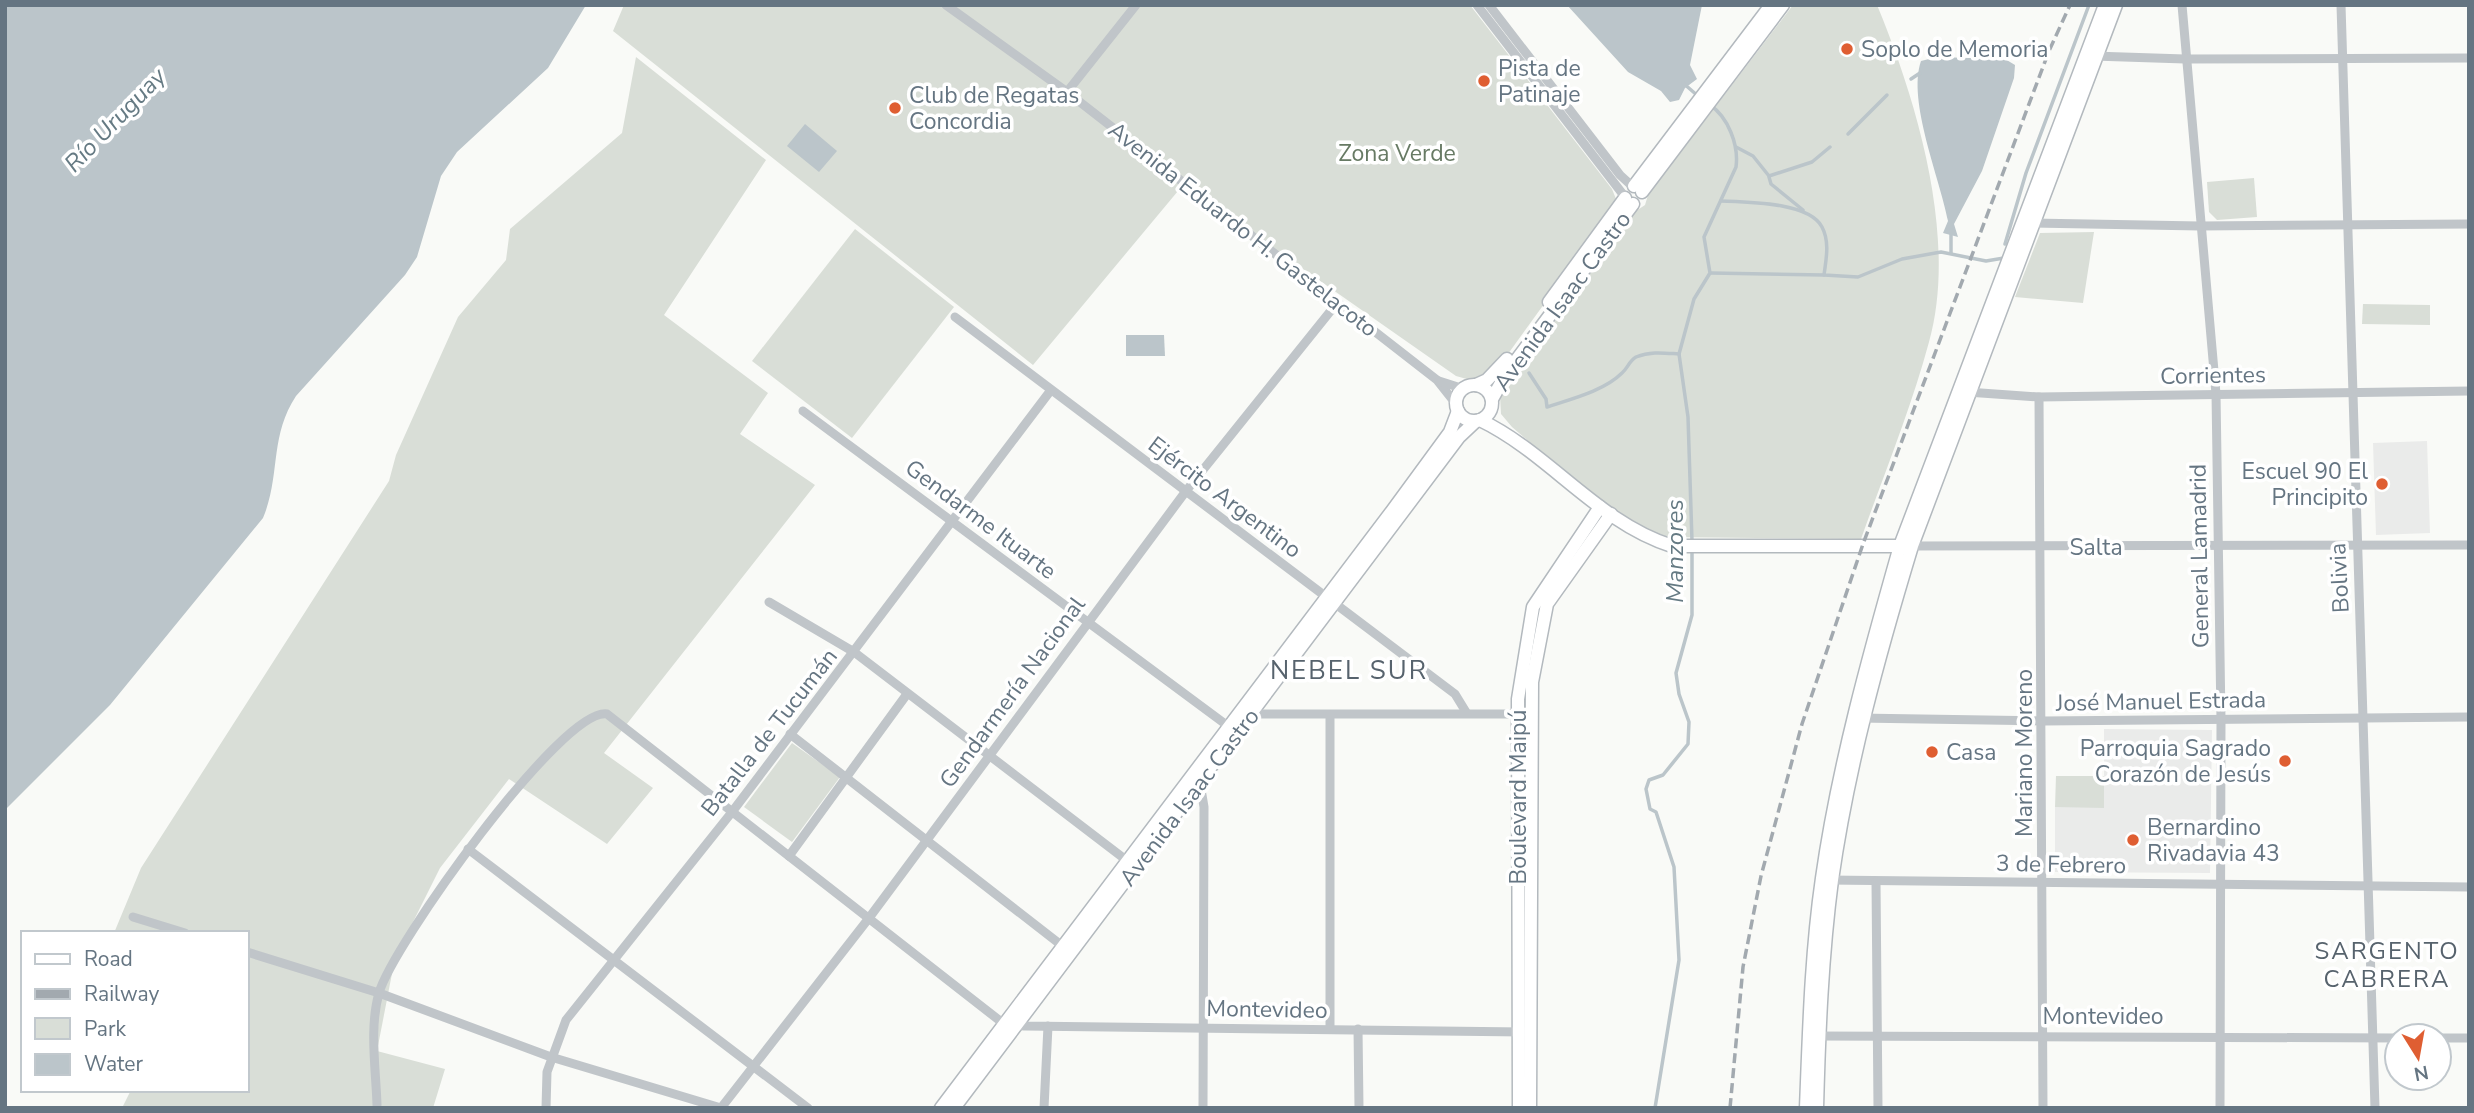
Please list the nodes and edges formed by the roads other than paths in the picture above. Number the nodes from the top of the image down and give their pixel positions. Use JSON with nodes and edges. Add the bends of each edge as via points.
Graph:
{"nodes":[{"id":1,"x":946,"y":5,"type":"edge"},
{"id":2,"x":1136,"y":5,"type":"edge"},
{"id":3,"x":1478,"y":5,"type":"edge"},
{"id":4,"x":1489,"y":5,"type":"edge"},
{"id":5,"x":1771,"y":5,"type":"edge"},
{"id":6,"x":1783,"y":5,"type":"edge"},
{"id":7,"x":2105,"y":5,"type":"edge"},
{"id":8,"x":2116,"y":5,"type":"edge"},
{"id":9,"x":2182,"y":5,"type":"edge"},
{"id":10,"x":2341,"y":5,"type":"edge"},
{"id":11,"x":2092,"y":56,"type":"junction"},
{"id":12,"x":1738,"y":57,"type":"junction"},
{"id":13,"x":2342,"y":58,"type":"junction"},
{"id":14,"x":2469,"y":58,"type":"edge"},
{"id":15,"x":2185,"y":59,"type":"junction"},
{"id":16,"x":1067,"y":92,"type":"junction"},
{"id":17,"x":1632,"y":194,"type":"junction"},
{"id":18,"x":2028,"y":222,"type":"junction"},
{"id":19,"x":2469,"y":223,"type":"edge"},
{"id":20,"x":2346,"y":225,"type":"junction"},
{"id":21,"x":2200,"y":226,"type":"junction"},
{"id":22,"x":1337,"y":303,"type":"junction"},
{"id":23,"x":955,"y":317,"type":"dead end"},
{"id":24,"x":1437,"y":380,"type":"junction"},
{"id":25,"x":1470,"y":387,"type":"junction"},
{"id":26,"x":1051,"y":390,"type":"junction"},
{"id":27,"x":1964,"y":390,"type":"junction"},
{"id":28,"x":2469,"y":391,"type":"edge"},
{"id":29,"x":2352,"y":393,"type":"junction"},
{"id":30,"x":2216,"y":394,"type":"junction"},
{"id":31,"x":2039,"y":397,"type":"junction"},
{"id":32,"x":1492,"y":403,"type":"junction"},
{"id":33,"x":1457,"y":407,"type":"junction"},
{"id":34,"x":803,"y":411,"type":"dead end"},
{"id":35,"x":1478,"y":421,"type":"junction"},
{"id":36,"x":1510,"y":435,"type":"junction"},
{"id":37,"x":1186,"y":491,"type":"junction"},
{"id":38,"x":1606,"y":511,"type":"junction"},
{"id":39,"x":952,"y":521,"type":"junction"},
{"id":40,"x":2469,"y":545,"type":"edge"},
{"id":41,"x":1906,"y":546,"type":"junction"},
{"id":42,"x":2357,"y":546,"type":"junction"},
{"id":43,"x":2041,"y":547,"type":"junction"},
{"id":44,"x":2217,"y":547,"type":"junction"},
{"id":45,"x":1331,"y":600,"type":"junction"},
{"id":46,"x":769,"y":602,"type":"dead end"},
{"id":47,"x":1087,"y":622,"type":"junction"},
{"id":48,"x":854,"y":652,"type":"junction"},
{"id":49,"x":907,"y":694,"type":"junction"},
{"id":50,"x":1466,"y":712,"type":"junction"},
{"id":51,"x":1246,"y":714,"type":"junction"},
{"id":52,"x":1524,"y":714,"type":"junction"},
{"id":53,"x":1330,"y":715,"type":"junction"},
{"id":54,"x":2469,"y":717,"type":"edge"},
{"id":55,"x":1859,"y":718,"type":"junction"},
{"id":56,"x":2365,"y":718,"type":"junction"},
{"id":57,"x":2221,"y":720,"type":"junction"},
{"id":58,"x":2043,"y":722,"type":"junction"},
{"id":59,"x":1233,"y":730,"type":"junction"},
{"id":60,"x":790,"y":734,"type":"junction"},
{"id":61,"x":989,"y":757,"type":"junction"},
{"id":62,"x":845,"y":777,"type":"junction"},
{"id":63,"x":1200,"y":783,"type":"junction"},
{"id":64,"x":732,"y":812,"type":"junction"},
{"id":65,"x":926,"y":840,"type":"junction"},
{"id":66,"x":468,"y":849,"type":"junction"},
{"id":67,"x":789,"y":856,"type":"junction"},
{"id":68,"x":1132,"y":864,"type":"junction"},
{"id":69,"x":1827,"y":880,"type":"junction"},
{"id":70,"x":1876,"y":882,"type":"junction"},
{"id":71,"x":2043,"y":883,"type":"junction"},
{"id":72,"x":2220,"y":886,"type":"junction"},
{"id":73,"x":2370,"y":887,"type":"junction"},
{"id":74,"x":2469,"y":887,"type":"edge"},
{"id":75,"x":133,"y":917,"type":"dead end"},
{"id":76,"x":869,"y":918,"type":"junction"},
{"id":77,"x":178,"y":931,"type":"edge"},
{"id":78,"x":1067,"y":949,"type":"junction"},
{"id":79,"x":248,"y":952,"type":"edge"},
{"id":80,"x":614,"y":958,"type":"junction"},
{"id":81,"x":379,"y":992,"type":"junction"},
{"id":82,"x":1010,"y":1025,"type":"junction"},
{"id":83,"x":1048,"y":1026,"type":"junction"},
{"id":84,"x":1203,"y":1027,"type":"junction"},
{"id":85,"x":1330,"y":1028,"type":"junction"},
{"id":86,"x":1358,"y":1029,"type":"junction"},
{"id":87,"x":1524,"y":1032,"type":"junction"},
{"id":88,"x":2043,"y":1035,"type":"junction"},
{"id":89,"x":1814,"y":1036,"type":"junction"},
{"id":90,"x":2220,"y":1036,"type":"junction"},
{"id":91,"x":1876,"y":1037,"type":"junction"},
{"id":92,"x":2375,"y":1038,"type":"junction"},
{"id":93,"x":2383,"y":1038,"type":"edge"},
{"id":94,"x":551,"y":1057,"type":"junction"},
{"id":95,"x":752,"y":1066,"type":"junction"},
{"id":96,"x":377,"y":1105,"type":"dead end"},
{"id":97,"x":546,"y":1108,"type":"edge"},
{"id":98,"x":721,"y":1108,"type":"edge"},
{"id":99,"x":808,"y":1108,"type":"edge"},
{"id":100,"x":940,"y":1108,"type":"edge"},
{"id":101,"x":954,"y":1108,"type":"edge"},
{"id":102,"x":1044,"y":1108,"type":"edge"},
{"id":103,"x":1203,"y":1108,"type":"edge"},
{"id":104,"x":1359,"y":1108,"type":"edge"},
{"id":105,"x":1519,"y":1108,"type":"edge"},
{"id":106,"x":1530,"y":1108,"type":"edge"},
{"id":107,"x":1806,"y":1108,"type":"edge"},
{"id":108,"x":1817,"y":1108,"type":"edge"},
{"id":109,"x":1878,"y":1108,"type":"edge"},
{"id":110,"x":2043,"y":1108,"type":"edge"},
{"id":111,"x":2220,"y":1108,"type":"edge"},
{"id":112,"x":2375,"y":1108,"type":"edge"}],
"edges":[{"from":1,"to":16,"type":"street","name":"Avenida Eduardo H. Gastelacoto"},
{"from":2,"to":16,"type":"street"},
{"from":3,"to":17,"type":"street"},
{"from":4,"to":17,"type":"street"},
{"from":5,"to":12,"type":"main road","name":"Avenida Isaac Castro"},
{"from":6,"to":12,"type":"main road","name":"Avenida Isaac Castro"},
{"from":7,"to":11,"type":"main road"},
{"from":8,"to":11,"type":"main road"},
{"from":9,"to":15,"type":"street","name":"General Lamadrid"},
{"from":10,"to":13,"type":"street","name":"Bolivia"},
{"from":11,"to":15,"type":"street"},
{"from":11,"to":18,"type":"main road"},
{"from":12,"to":17,"type":"main road","name":"Avenida Isaac Castro"},
{"from":13,"to":14,"type":"street"},
{"from":13,"to":15,"type":"street"},
{"from":13,"to":20,"type":"street","name":"Bolivia"},
{"from":15,"to":21,"type":"street","name":"General Lamadrid"},
{"from":16,"to":22,"type":"street","name":"Avenida Eduardo H. Gastelacoto"},
{"from":17,"to":25,"type":"main road","name":"Avenida Isaac Castro","via":[[1500,368]]},
{"from":17,"to":32,"type":"main road","name":"Avenida Isaac Castro","via":[[1506,374]]},
{"from":18,"to":21,"type":"street"},
{"from":18,"to":27,"type":"main road"},
{"from":19,"to":20,"type":"street"},
{"from":20,"to":21,"type":"street"},
{"from":20,"to":29,"type":"street","name":"Bolivia"},
{"from":21,"to":30,"type":"street","name":"General Lamadrid"},
{"from":22,"to":24,"type":"street","name":"Avenida Eduardo H. Gastelacoto"},
{"from":22,"to":37,"type":"street","name":"Gendarmería Nacional"},
{"from":23,"to":26,"type":"street","name":"Ejército Argentino"},
{"from":24,"to":25,"type":"street","name":"Avenida Eduardo H. Gastelacoto"},
{"from":24,"to":33,"type":"street","name":"Avenida Eduardo H. Gastelacoto"},
{"from":25,"to":32,"type":"main road","via":[[1486,390]]},
{"from":25,"to":33,"type":"main road"},
{"from":26,"to":37,"type":"street","name":"Ejército Argentino"},
{"from":26,"to":39,"type":"street","name":"Batalla de Tucumán"},
{"from":27,"to":31,"type":"street","name":"Corrientes"},
{"from":27,"to":41,"type":"main road"},
{"from":28,"to":29,"type":"street","name":"Corrientes"},
{"from":29,"to":30,"type":"street","name":"Corrientes"},
{"from":29,"to":42,"type":"street","name":"Bolivia"},
{"from":30,"to":31,"type":"street","name":"Corrientes"},
{"from":30,"to":44,"type":"street","name":"General Lamadrid"},
{"from":31,"to":43,"type":"street","name":"Mariano Moreno"},
{"from":32,"to":35,"type":"main road","via":[[1488,415]]},
{"from":32,"to":36,"type":"main road"},
{"from":33,"to":35,"type":"main road","via":[[1466,419]]},
{"from":33,"to":45,"type":"main road","name":"Avenida Isaac Castro","via":[[1450,432]]},
{"from":34,"to":39,"type":"street","name":"Gendarme Ituarte"},
{"from":35,"to":36,"type":"main road"},
{"from":35,"to":45,"type":"main road","name":"Avenida Isaac Castro","via":[[1459,437]]},
{"from":36,"to":38,"type":"main road"},
{"from":37,"to":45,"type":"street","name":"Ejército Argentino"},
{"from":37,"to":47,"type":"street","name":"Gendarmería Nacional"},
{"from":38,"to":41,"type":"main road","name":"Salta","via":[[1651,540],[1672,546]]},
{"from":38,"to":52,"type":"main road","name":"Boulevard Maipú","via":[[1547,604]]},
{"from":39,"to":47,"type":"street","name":"Gendarme Ituarte"},
{"from":39,"to":48,"type":"street","name":"Batalla de Tucumán"},
{"from":40,"to":42,"type":"street","name":"Salta"},
{"from":41,"to":43,"type":"street","name":"Salta"},
{"from":41,"to":55,"type":"main road"},
{"from":42,"to":44,"type":"street","name":"Salta"},
{"from":42,"to":56,"type":"street","name":"Bolivia"},
{"from":43,"to":44,"type":"street","name":"Salta"},
{"from":43,"to":58,"type":"street","name":"Mariano Moreno"},
{"from":44,"to":57,"type":"street","name":"General Lamadrid"},
{"from":45,"to":50,"type":"street","name":"Ejército Argentino","via":[[1455,694]]},
{"from":45,"to":51,"type":"main road","name":"Avenida Isaac Castro"},
{"from":46,"to":48,"type":"street"},
{"from":47,"to":59,"type":"street","name":"Gendarme Ituarte"},
{"from":47,"to":61,"type":"street","name":"Gendarmería Nacional"},
{"from":48,"to":49,"type":"street"},
{"from":48,"to":60,"type":"street","name":"Batalla de Tucumán"},
{"from":49,"to":61,"type":"street"},
{"from":49,"to":62,"type":"street"},
{"from":50,"to":52,"type":"street"},
{"from":50,"to":53,"type":"street"},
{"from":51,"to":53,"type":"street"},
{"from":51,"to":59,"type":"main road","name":"Avenida Isaac Castro"},
{"from":52,"to":87,"type":"main road","name":"Boulevard Maipú"},
{"from":53,"to":85,"type":"street"},
{"from":54,"to":56,"type":"street","name":"José Manuel Estrada"},
{"from":55,"to":58,"type":"street","name":"José Manuel Estrada"},
{"from":55,"to":69,"type":"main road"},
{"from":56,"to":57,"type":"street","name":"José Manuel Estrada"},
{"from":56,"to":73,"type":"street","name":"Bolivia"},
{"from":57,"to":58,"type":"street","name":"José Manuel Estrada"},
{"from":57,"to":72,"type":"street","name":"General Lamadrid"},
{"from":58,"to":71,"type":"street","name":"Mariano Moreno"},
{"from":59,"to":63,"type":"main road","name":"Avenida Isaac Castro"},
{"from":59,"to":68,"type":"main road","name":"Avenida Isaac Castro"},
{"from":60,"to":62,"type":"street"},
{"from":60,"to":64,"type":"street","name":"Batalla de Tucumán"},
{"from":61,"to":65,"type":"street","name":"Gendarmería Nacional"},
{"from":61,"to":68,"type":"street"},
{"from":62,"to":65,"type":"street"},
{"from":62,"to":67,"type":"street"},
{"from":63,"to":68,"type":"main road","name":"Avenida Isaac Castro"},
{"from":63,"to":84,"type":"street","via":[[1204,807]]},
{"from":64,"to":66,"type":"street","via":[[600,713],[582,723],[499,807]]},
{"from":64,"to":67,"type":"street"},
{"from":64,"to":80,"type":"street","name":"Batalla de Tucumán"},
{"from":65,"to":76,"type":"street","name":"Gendarmería Nacional"},
{"from":65,"to":78,"type":"street"},
{"from":66,"to":80,"type":"street"},
{"from":66,"to":81,"type":"street","via":[[425,907]]},
{"from":67,"to":76,"type":"street"},
{"from":68,"to":78,"type":"main road","name":"Avenida Isaac Castro"},
{"from":69,"to":70,"type":"street","name":"3 de Febrero"},
{"from":69,"to":89,"type":"main road"},
{"from":70,"to":71,"type":"street","name":"3 de Febrero"},
{"from":70,"to":91,"type":"street"},
{"from":71,"to":72,"type":"street","name":"3 de Febrero"},
{"from":71,"to":88,"type":"street","name":"Mariano Moreno"},
{"from":72,"to":73,"type":"street","name":"3 de Febrero"},
{"from":72,"to":90,"type":"street","name":"General Lamadrid"},
{"from":73,"to":74,"type":"street","name":"3 de Febrero"},
{"from":73,"to":92,"type":"street","name":"Bolivia"},
{"from":75,"to":77,"type":"street"},
{"from":76,"to":82,"type":"street"},
{"from":76,"to":95,"type":"street","name":"Gendarmería Nacional"},
{"from":78,"to":82,"type":"main road","name":"Avenida Isaac Castro"},
{"from":79,"to":81,"type":"street"},
{"from":80,"to":94,"type":"street","name":"Batalla de Tucumán","via":[[566,1020]]},
{"from":80,"to":95,"type":"street"},
{"from":81,"to":94,"type":"street"},
{"from":81,"to":96,"type":"street"},
{"from":82,"to":83,"type":"street","name":"Montevideo"},
{"from":82,"to":100,"type":"main road","name":"Avenida Isaac Castro"},
{"from":82,"to":101,"type":"main road","name":"Avenida Isaac Castro"},
{"from":83,"to":84,"type":"street","name":"Montevideo"},
{"from":83,"to":102,"type":"street"},
{"from":84,"to":85,"type":"street","name":"Montevideo"},
{"from":84,"to":103,"type":"street"},
{"from":85,"to":86,"type":"street","name":"Montevideo"},
{"from":86,"to":87,"type":"street","name":"Montevideo"},
{"from":86,"to":104,"type":"street"},
{"from":87,"to":105,"type":"main road","name":"Boulevard Maipú"},
{"from":87,"to":106,"type":"main road","name":"Boulevard Maipú"},
{"from":88,"to":90,"type":"street","name":"Montevideo"},
{"from":88,"to":91,"type":"street","name":"Montevideo"},
{"from":88,"to":110,"type":"street","name":"Mariano Moreno"},
{"from":89,"to":91,"type":"street","name":"Montevideo"},
{"from":89,"to":107,"type":"main road"},
{"from":89,"to":108,"type":"main road"},
{"from":90,"to":92,"type":"street","name":"Montevideo"},
{"from":90,"to":111,"type":"street","name":"General Lamadrid"},
{"from":91,"to":109,"type":"street"},
{"from":92,"to":93,"type":"street","name":"Montevideo"},
{"from":92,"to":112,"type":"street","name":"Bolivia"},
{"from":94,"to":97,"type":"street","name":"Batalla de Tucumán"},
{"from":94,"to":98,"type":"street"},
{"from":95,"to":98,"type":"street","name":"Gendarmería Nacional"},
{"from":95,"to":99,"type":"street"}]}
